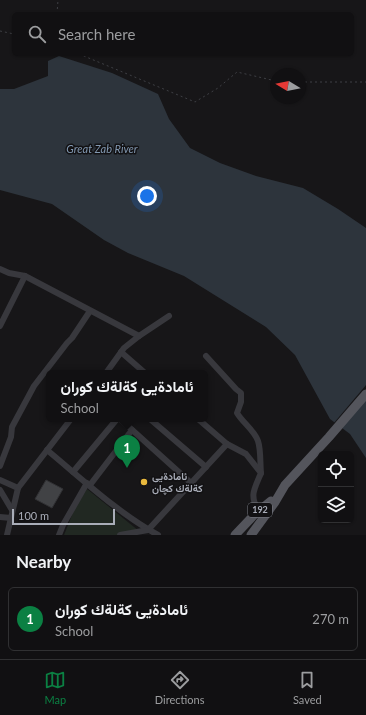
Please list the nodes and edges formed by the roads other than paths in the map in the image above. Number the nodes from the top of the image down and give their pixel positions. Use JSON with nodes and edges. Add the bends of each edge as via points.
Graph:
{"nodes":[{"id":1,"x":0,"y":269,"type":"edge"},
{"id":2,"x":25,"y":276,"type":"junction"},
{"id":3,"x":90,"y":311,"type":"junction"},
{"id":4,"x":169,"y":316,"type":"dead end"},
{"id":5,"x":0,"y":326,"type":"edge"},
{"id":6,"x":139,"y":336,"type":"junction"},
{"id":7,"x":121,"y":352,"type":"junction"},
{"id":8,"x":206,"y":356,"type":"dead end"},
{"id":9,"x":108,"y":370,"type":"edge"},
{"id":10,"x":142,"y":370,"type":"edge"},
{"id":11,"x":366,"y":394,"type":"edge"},
{"id":12,"x":69,"y":422,"type":"edge"},
{"id":13,"x":116,"y":422,"type":"edge"},
{"id":14,"x":123,"y":422,"type":"edge"},
{"id":15,"x":154,"y":422,"type":"edge"},
{"id":16,"x":201,"y":422,"type":"edge"},
{"id":17,"x":132,"y":430,"type":"junction"},
{"id":18,"x":227,"y":444,"type":"junction"},
{"id":19,"x":47,"y":450,"type":"junction"},
{"id":20,"x":0,"y":466,"type":"edge"},
{"id":21,"x":206,"y":467,"type":"junction"},
{"id":22,"x":73,"y":472,"type":"junction"},
{"id":23,"x":261,"y":473,"type":"junction"},
{"id":24,"x":0,"y":480,"type":"edge"},
{"id":25,"x":192,"y":483,"type":"junction"},
{"id":26,"x":88,"y":484,"type":"junction"},
{"id":27,"x":285,"y":485,"type":"junction"},
{"id":28,"x":18,"y":488,"type":"junction"},
{"id":29,"x":0,"y":490,"type":"edge"},
{"id":30,"x":12,"y":510,"type":"junction"},
{"id":31,"x":259,"y":512,"type":"junction"},
{"id":32,"x":0,"y":518,"type":"edge"},
{"id":33,"x":10,"y":518,"type":"junction"},
{"id":34,"x":148,"y":530,"type":"junction"},
{"id":35,"x":7,"y":535,"type":"edge"},
{"id":36,"x":59,"y":535,"type":"edge"},
{"id":37,"x":120,"y":535,"type":"edge"},
{"id":38,"x":158,"y":535,"type":"edge"},
{"id":39,"x":235,"y":535,"type":"edge"},
{"id":40,"x":251,"y":535,"type":"edge"}],
"edges":[{"from":1,"to":2,"type":"street"},
{"from":2,"to":3,"type":"street"},
{"from":2,"to":5,"type":"street"},
{"from":3,"to":6,"type":"street"},
{"from":3,"to":20,"type":"street","via":[[34,386],[12,427]]},
{"from":4,"to":6,"type":"street"},
{"from":6,"to":7,"type":"street"},
{"from":7,"to":9,"type":"street"},
{"from":7,"to":10,"type":"street"},
{"from":8,"to":23,"type":"street","via":[[241,393],[237,413],[258,442]]},
{"from":11,"to":27,"type":"main road","number":"192"},
{"from":12,"to":19,"type":"street"},
{"from":13,"to":22,"type":"street"},
{"from":14,"to":17,"type":"street"},
{"from":15,"to":21,"type":"street"},
{"from":16,"to":18,"type":"street"},
{"from":17,"to":25,"type":"street"},
{"from":17,"to":26,"type":"street"},
{"from":18,"to":21,"type":"street"},
{"from":18,"to":23,"type":"street","via":[[246,454]]},
{"from":19,"to":22,"type":"street"},
{"from":19,"to":28,"type":"street"},
{"from":21,"to":25,"type":"street"},
{"from":22,"to":26,"type":"street"},
{"from":23,"to":31,"type":"street","via":[[253,491],[253,502]]},
{"from":24,"to":28,"type":"street"},
{"from":25,"to":34,"type":"street"},
{"from":26,"to":34,"type":"street"},
{"from":26,"to":36,"type":"street","via":[[69,513]]},
{"from":27,"to":31,"type":"main road","number":"192"},
{"from":27,"to":40,"type":"main road","number":"192"},
{"from":28,"to":30,"type":"street"},
{"from":29,"to":30,"type":"street"},
{"from":30,"to":33,"type":"street"},
{"from":31,"to":39,"type":"main road","number":"192"},
{"from":32,"to":33,"type":"street"},
{"from":33,"to":35,"type":"street"},
{"from":34,"to":37,"type":"street"},
{"from":34,"to":38,"type":"street"}]}
